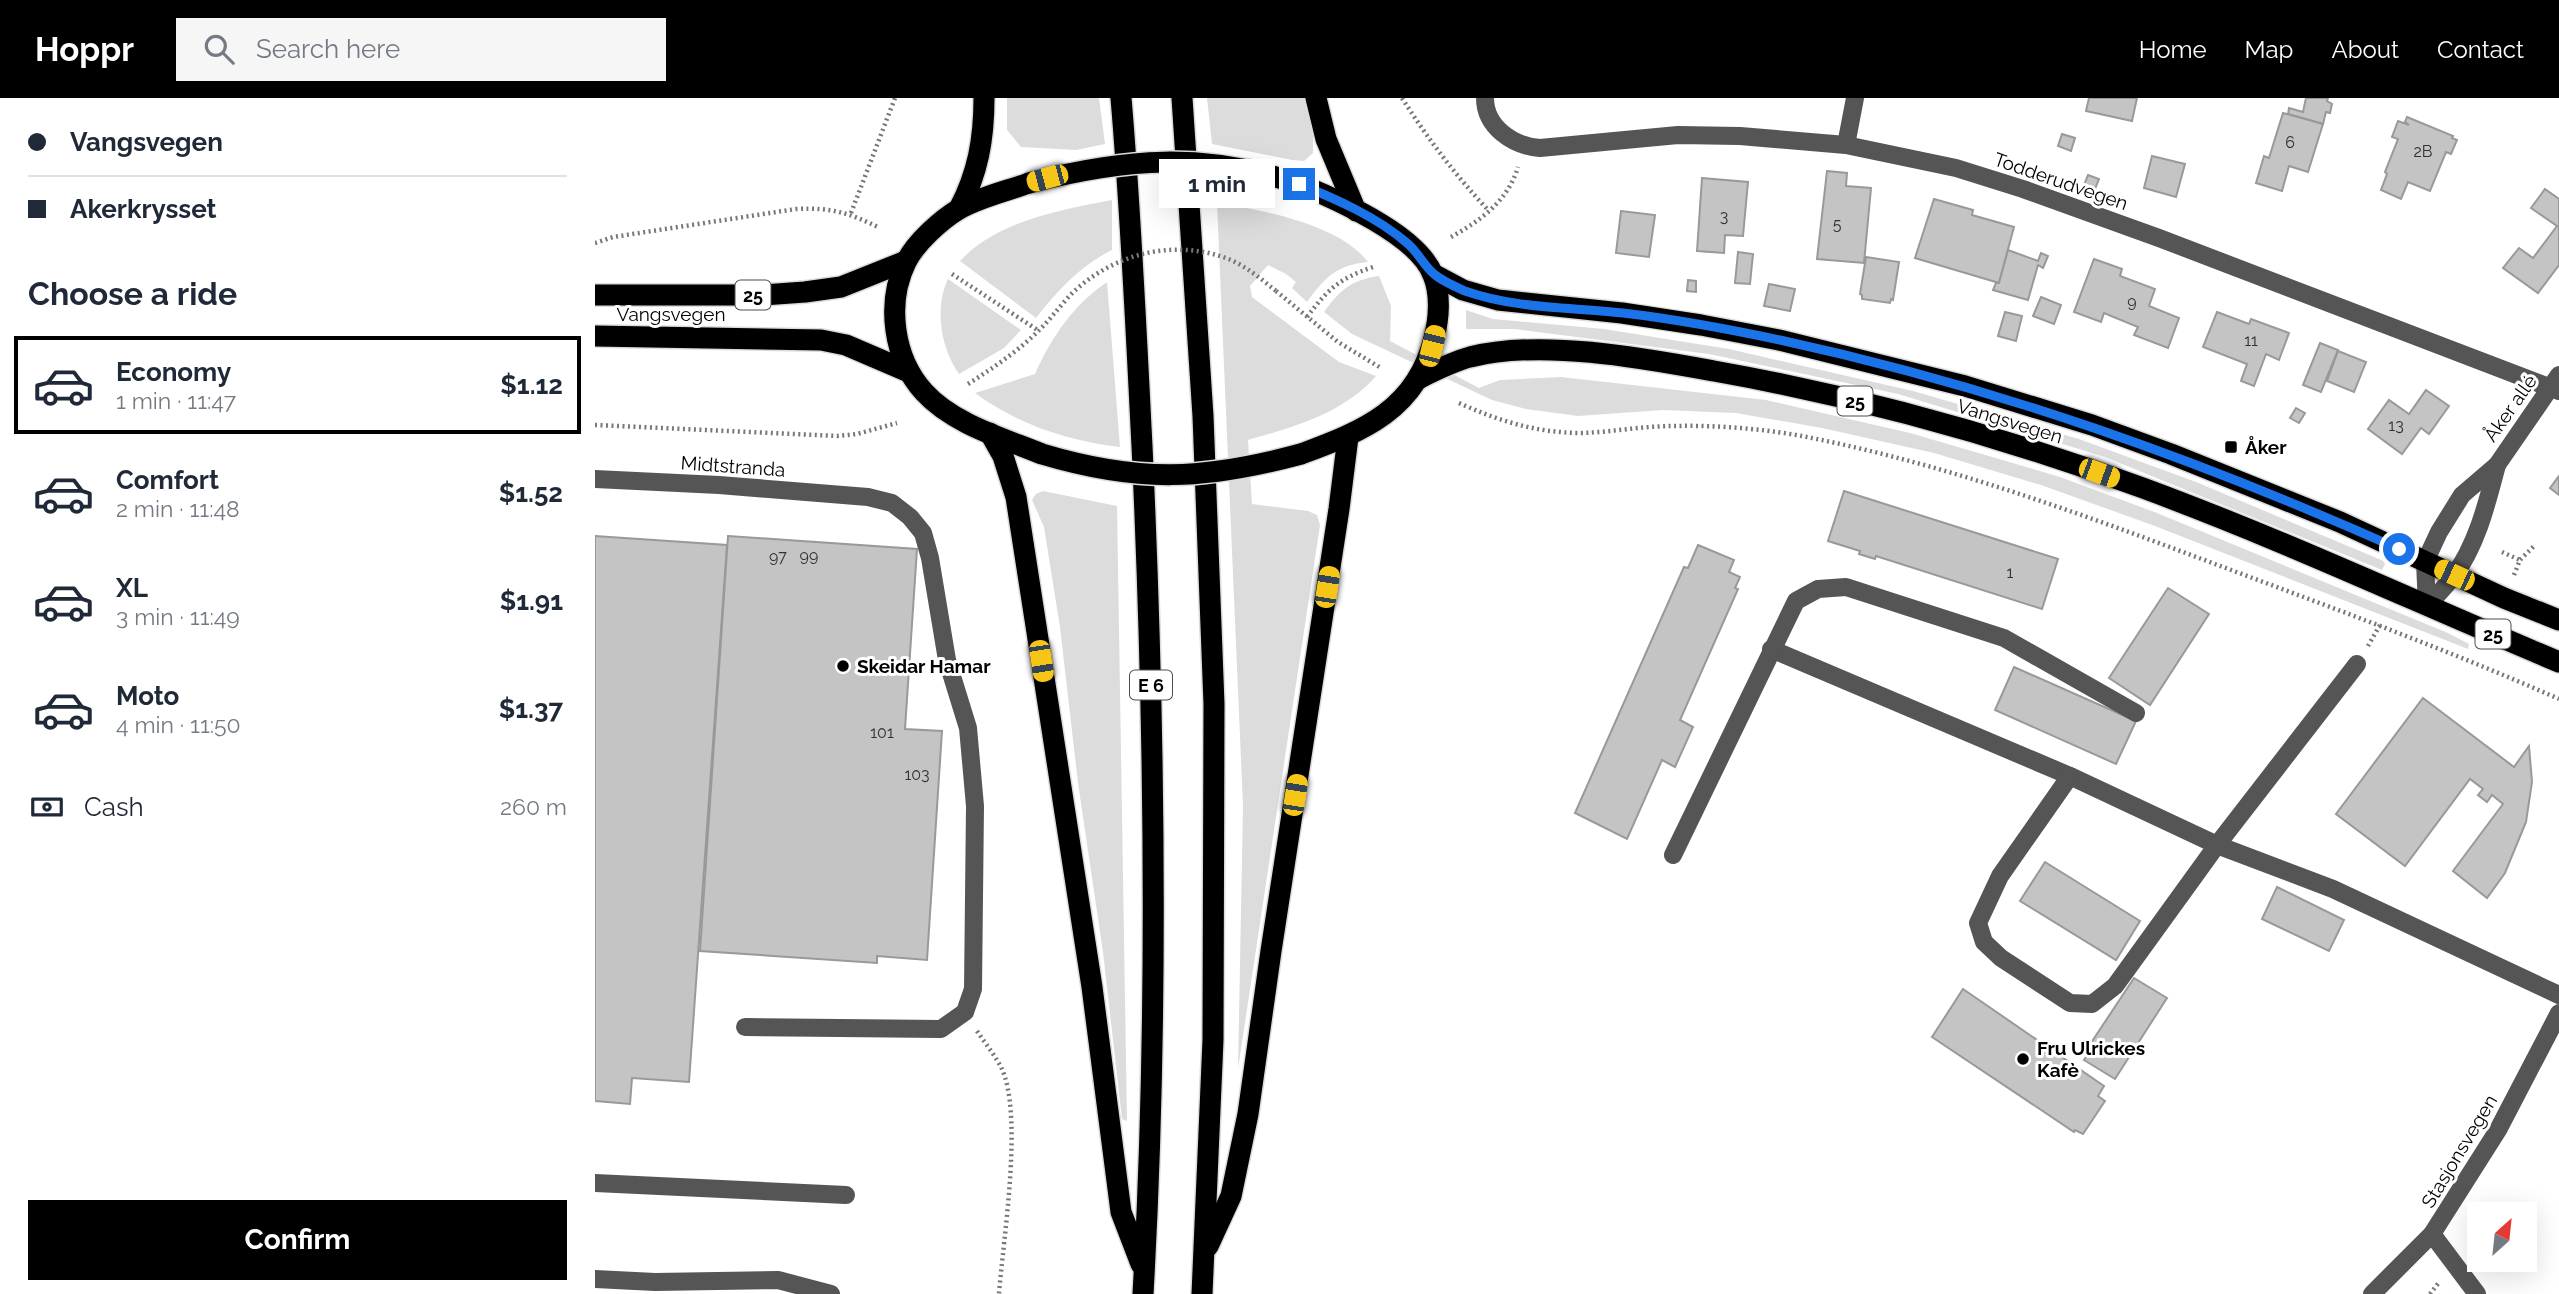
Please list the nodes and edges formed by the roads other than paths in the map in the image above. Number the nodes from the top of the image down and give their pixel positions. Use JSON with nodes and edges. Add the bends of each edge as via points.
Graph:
{"nodes":[{"id":1,"x":984,"y":98,"type":"edge"},
{"id":2,"x":1121,"y":98,"type":"edge"},
{"id":3,"x":1182,"y":98,"type":"edge"},
{"id":4,"x":1316,"y":98,"type":"edge"},
{"id":5,"x":1485,"y":98,"type":"edge"},
{"id":6,"x":1855,"y":98,"type":"edge"},
{"id":7,"x":1846,"y":145,"type":"junction"},
{"id":8,"x":959,"y":209,"type":"junction"},
{"id":9,"x":1356,"y":211,"type":"junction"},
{"id":10,"x":907,"y":261,"type":"junction"},
{"id":11,"x":1433,"y":274,"type":"junction"},
{"id":12,"x":595,"y":295,"type":"edge"},
{"id":13,"x":595,"y":336,"type":"edge"},
{"id":14,"x":909,"y":372,"type":"junction"},
{"id":15,"x":1420,"y":377,"type":"junction"},
{"id":16,"x":2556,"y":384,"type":"edge"},
{"id":17,"x":991,"y":433,"type":"junction"},
{"id":18,"x":1348,"y":437,"type":"junction"},
{"id":19,"x":2497,"y":465,"type":"junction"},
{"id":20,"x":595,"y":479,"type":"edge"},
{"id":21,"x":2425,"y":562,"type":"junction"},
{"id":22,"x":2454,"y":575,"type":"junction"},
{"id":23,"x":2427,"y":606,"type":"junction"},
{"id":24,"x":2559,"y":620,"type":"edge"},
{"id":25,"x":1771,"y":649,"type":"junction"},
{"id":26,"x":2559,"y":662,"type":"edge"},
{"id":27,"x":2357,"y":664,"type":"dead end"},
{"id":28,"x":2136,"y":713,"type":"dead end"},
{"id":29,"x":2070,"y":776,"type":"junction"},
{"id":30,"x":2217,"y":845,"type":"junction"},
{"id":31,"x":1673,"y":855,"type":"dead end"},
{"id":32,"x":2559,"y":995,"type":"edge"},
{"id":33,"x":2559,"y":1013,"type":"edge"},
{"id":34,"x":745,"y":1027,"type":"dead end"},
{"id":35,"x":595,"y":1183,"type":"edge"},
{"id":36,"x":846,"y":1195,"type":"dead end"},
{"id":37,"x":2433,"y":1234,"type":"junction"},
{"id":38,"x":1204,"y":1255,"type":"junction"},
{"id":39,"x":595,"y":1279,"type":"edge"},
{"id":40,"x":1144,"y":1283,"type":"edge"},
{"id":41,"x":656,"y":1288,"type":"edge"},
{"id":42,"x":831,"y":1294,"type":"edge"},
{"id":43,"x":1202,"y":1294,"type":"edge"},
{"id":44,"x":2372,"y":1294,"type":"edge"},
{"id":45,"x":2477,"y":1294,"type":"edge"}],
"edges":[{"from":1,"to":8,"type":"highway","via":[[978,166]]},
{"from":2,"to":40,"type":"highway","number":"E 6","via":[[1147,556],[1151,719],[1153,1023]]},
{"from":3,"to":38,"type":"highway","via":[[1203,403],[1214,704],[1213,1040]]},
{"from":4,"to":9,"type":"highway","via":[[1326,139]]},
{"from":5,"to":7,"type":"street","name":"Todderudvegen","via":[[1490,120],[1499,130],[1524,146],[1539,148],[1678,135]]},
{"from":6,"to":7,"type":"street"},
{"from":7,"to":16,"type":"street","name":"Todderudvegen","via":[[1956,168],[2023,189]]},
{"from":8,"to":9,"type":"highway","number":"25","bridge":true,"via":[[1083,169],[1156,161],[1194,162],[1272,175]]},
{"from":8,"to":10,"type":"highway","number":"25"},
{"from":9,"to":11,"type":"highway","number":"25","via":[[1408,244]]},
{"from":10,"to":12,"type":"highway","name":"Vangsvegen","number":"25","via":[[841,287],[805,292]]},
{"from":10,"to":14,"type":"highway","number":"25","via":[[894,309],[900,351]]},
{"from":11,"to":15,"type":"highway","number":"25","via":[[1439,320]]},
{"from":11,"to":21,"type":"highway","name":"Vangsvegen","number":"25","via":[[1463,290],[1498,300],[1701,325],[1965,386],[2171,454]]},
{"from":13,"to":14,"type":"highway","name":"Vangsvegen","number":"25","via":[[821,340],[859,349]]},
{"from":14,"to":17,"type":"highway","number":"25","via":[[936,403]]},
{"from":15,"to":18,"type":"highway","number":"25","via":[[1398,405]]},
{"from":15,"to":23,"type":"highway","name":"Vangsvegen","number":"25","via":[[1489,354],[1558,351],[1686,366],[1818,392],[1971,431],[2133,485]]},
{"from":16,"to":19,"type":"street","name":"Åker allé"},
{"from":17,"to":18,"type":"highway","number":"25","bridge":true,"via":[[1081,466],[1162,475],[1235,471]]},
{"from":17,"to":40,"type":"highway","number":"E 6","via":[[1016,497],[1092,987],[1121,1212]]},
{"from":18,"to":38,"type":"highway","via":[[1248,1114],[1231,1196]]},
{"from":19,"to":21,"type":"street","name":"Åker allé","via":[[2462,495]]},
{"from":19,"to":22,"type":"street","name":"Åker allé","via":[[2486,509]]},
{"from":20,"to":34,"type":"street","name":"Midtstranda","via":[[868,497],[892,503],[910,517],[923,533],[930,558],[947,660],[968,728],[975,806],[975,960],[973,989],[965,1012],[941,1029]]},
{"from":21,"to":22,"type":"highway","name":"Vangsvegen","number":"25"},
{"from":21,"to":23,"type":"street","name":"Åker allé"},
{"from":22,"to":23,"type":"street","name":"Åker allé"},
{"from":22,"to":24,"type":"highway","name":"Vangsvegen","number":"25"},
{"from":23,"to":26,"type":"highway","name":"Vangsvegen","number":"25"},
{"from":25,"to":28,"type":"street","via":[[1796,601],[1818,589],[1846,587],[2004,638]]},
{"from":25,"to":29,"type":"street"},
{"from":25,"to":31,"type":"street"},
{"from":27,"to":30,"type":"street"},
{"from":29,"to":30,"type":"street"},
{"from":29,"to":30,"type":"street","via":[[2000,876],[1978,923],[1984,942],[2001,958],[2070,1003],[2092,1004],[2115,986]]},
{"from":30,"to":32,"type":"street","via":[[2333,889]]},
{"from":33,"to":37,"type":"street","name":"Stasjonsvegen","via":[[2498,1130]]},
{"from":35,"to":36,"type":"street"},
{"from":37,"to":44,"type":"street","name":"Stasjonsvegen"},
{"from":37,"to":45,"type":"street"},
{"from":38,"to":43,"type":"highway"},
{"from":39,"to":41,"type":"street"},
{"from":41,"to":42,"type":"street","via":[[778,1280]]}]}
